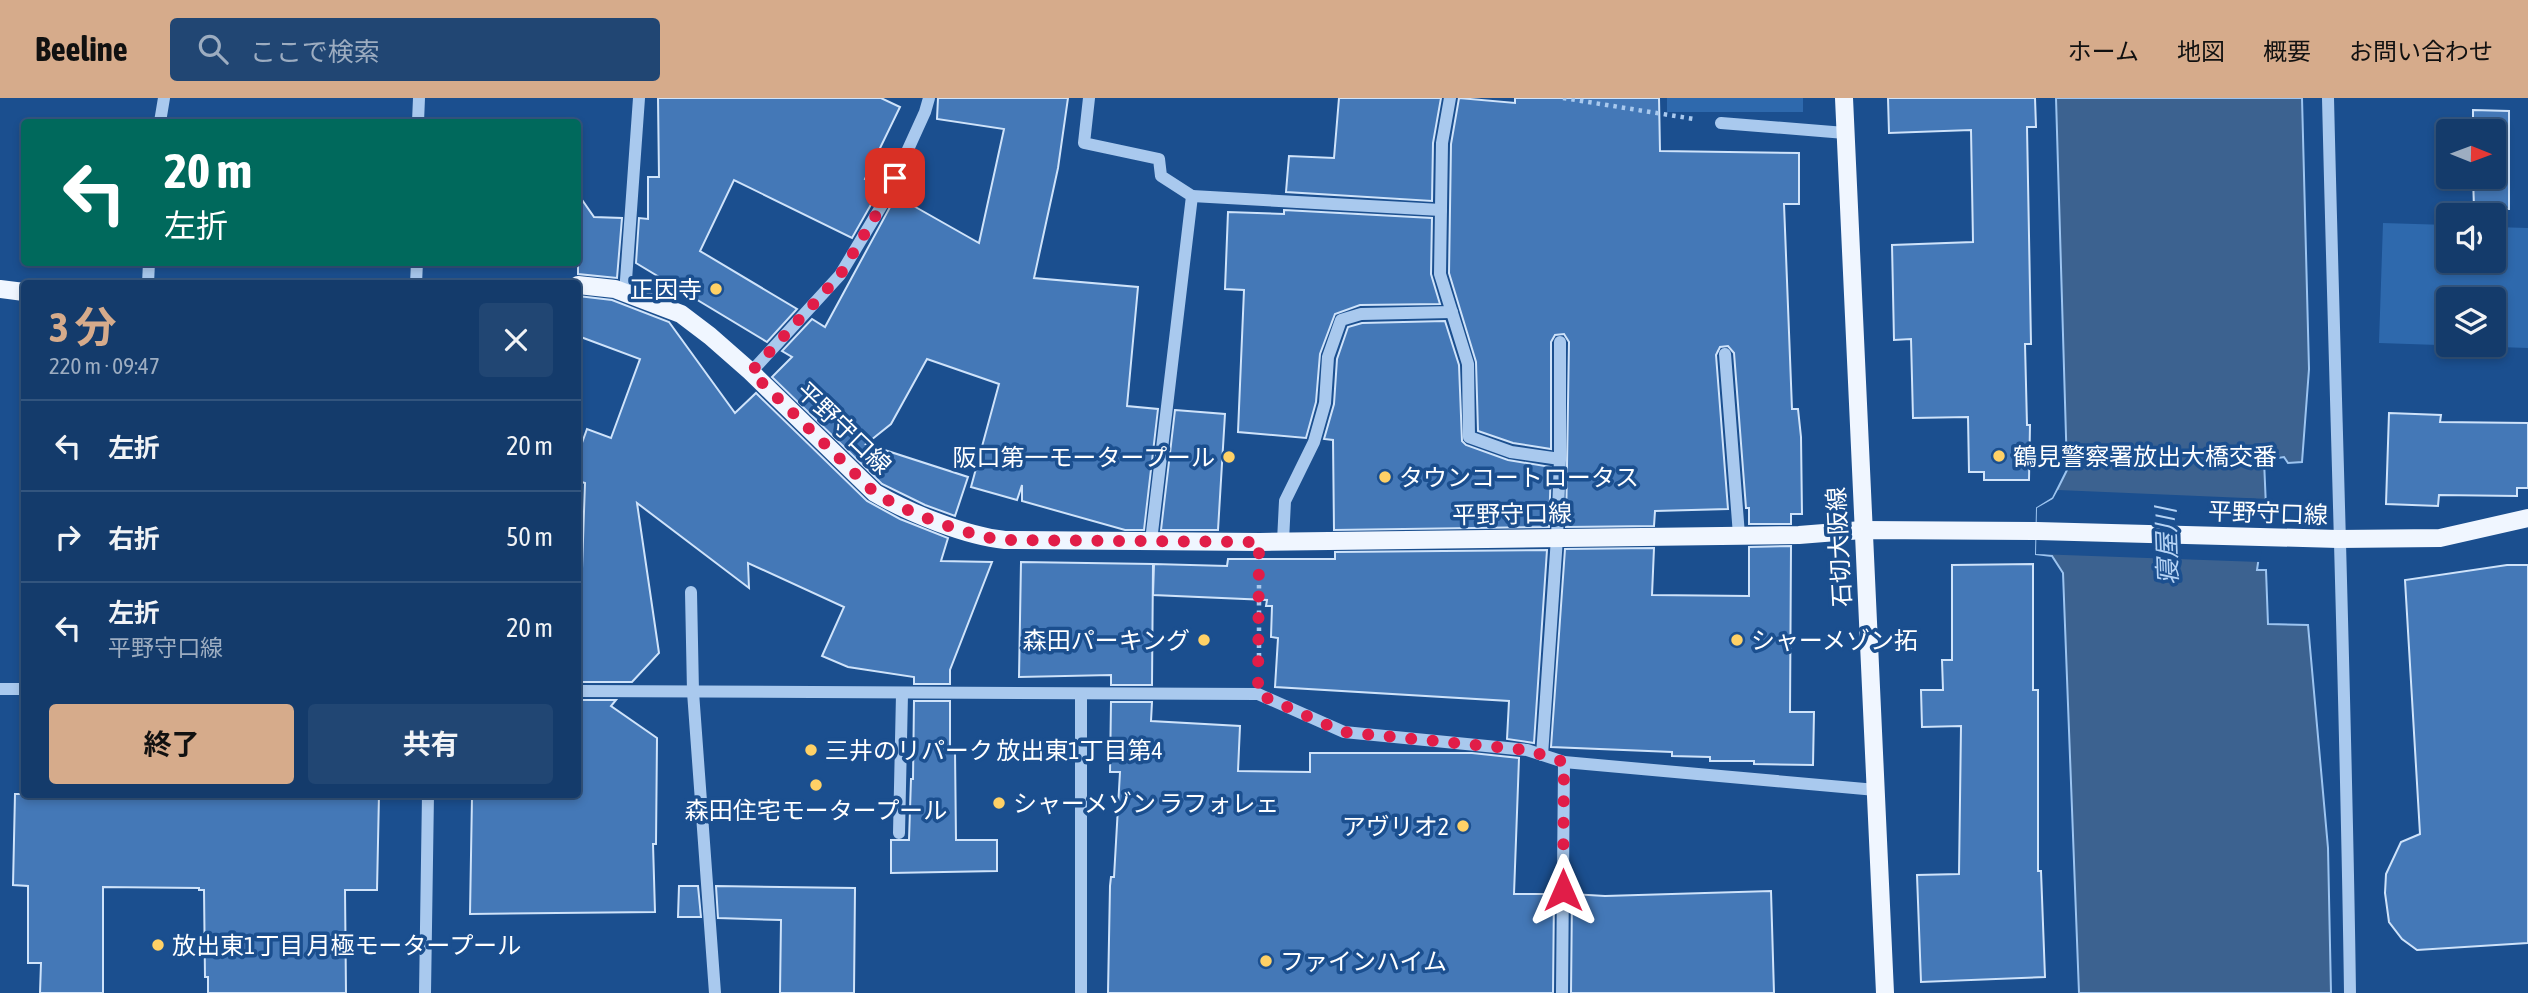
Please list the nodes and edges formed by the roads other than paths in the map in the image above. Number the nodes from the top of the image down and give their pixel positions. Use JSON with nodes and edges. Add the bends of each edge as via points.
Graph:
{"nodes":[{"id":1,"x":163,"y":98,"type":"edge"},
{"id":2,"x":419,"y":98,"type":"edge"},
{"id":3,"x":639,"y":98,"type":"edge"},
{"id":4,"x":929,"y":98,"type":"edge"},
{"id":5,"x":1089,"y":98,"type":"edge"},
{"id":6,"x":1450,"y":98,"type":"edge"},
{"id":7,"x":1844,"y":98,"type":"edge"},
{"id":8,"x":2328,"y":98,"type":"edge"},
{"id":9,"x":160,"y":119,"type":"edge"},
{"id":10,"x":418,"y":119,"type":"edge"},
{"id":11,"x":1721,"y":123,"type":"road end"},
{"id":12,"x":1844,"y":133,"type":"junction"},
{"id":13,"x":1192,"y":196,"type":"junction"},
{"id":14,"x":1441,"y":209,"type":"junction"},
{"id":15,"x":581,"y":285,"type":"edge"},
{"id":16,"x":0,"y":289,"type":"edge"},
{"id":17,"x":21,"y":292,"type":"edge"},
{"id":18,"x":625,"y":294,"type":"junction"},
{"id":19,"x":1452,"y":312,"type":"junction"},
{"id":20,"x":1560,"y":342,"type":"dead end"},
{"id":21,"x":1725,"y":354,"type":"dead end"},
{"id":22,"x":751,"y":372,"type":"junction"},
{"id":23,"x":1560,"y":459,"type":"junction"},
{"id":24,"x":2528,"y":518,"type":"edge"},
{"id":25,"x":1862,"y":530,"type":"junction"},
{"id":26,"x":1739,"y":535,"type":"junction"},
{"id":27,"x":1557,"y":538,"type":"junction"},
{"id":28,"x":2338,"y":539,"type":"junction"},
{"id":29,"x":1151,"y":541,"type":"junction"},
{"id":30,"x":1283,"y":541,"type":"junction"},
{"id":31,"x":691,"y":592,"type":"dead end"},
{"id":32,"x":0,"y":689,"type":"edge"},
{"id":33,"x":21,"y":690,"type":"edge"},
{"id":34,"x":581,"y":691,"type":"edge"},
{"id":35,"x":693,"y":692,"type":"junction"},
{"id":36,"x":902,"y":694,"type":"junction"},
{"id":37,"x":1081,"y":695,"type":"junction"},
{"id":38,"x":1542,"y":755,"type":"junction"},
{"id":39,"x":1564,"y":762,"type":"junction"},
{"id":40,"x":1876,"y":790,"type":"junction"},
{"id":41,"x":428,"y":798,"type":"edge"},
{"id":42,"x":900,"y":833,"type":"dead end"},
{"id":43,"x":425,"y":993,"type":"edge"},
{"id":44,"x":715,"y":993,"type":"edge"},
{"id":45,"x":1081,"y":993,"type":"edge"},
{"id":46,"x":1562,"y":993,"type":"edge"},
{"id":47,"x":1885,"y":993,"type":"edge"},
{"id":48,"x":2350,"y":993,"type":"edge"}],
"edges":[{"from":1,"to":9,"type":"street"},
{"from":2,"to":10,"type":"street"},
{"from":3,"to":18,"type":"street"},
{"from":4,"to":22,"type":"street","via":[[885,200],[840,275]]},
{"from":5,"to":13,"type":"street","via":[[1084,143],[1159,159],[1161,176]]},
{"from":6,"to":14,"type":"street","via":[[1442,144]]},
{"from":7,"to":12,"type":"main road","name":"石切大阪線"},
{"from":8,"to":28,"type":"street"},
{"from":11,"to":12,"type":"street"},
{"from":12,"to":25,"type":"main road","name":"石切大阪線"},
{"from":13,"to":14,"type":"street"},
{"from":13,"to":29,"type":"street"},
{"from":14,"to":19,"type":"street","via":[[1440,275]]},
{"from":15,"to":18,"type":"main road","name":"平野守口線"},
{"from":16,"to":17,"type":"main road"},
{"from":18,"to":22,"type":"main road","name":"平野守口線","via":[[681,314]]},
{"from":19,"to":23,"type":"street","via":[[1468,364],[1469,437],[1511,452]]},
{"from":19,"to":30,"type":"street","via":[[1361,314],[1341,320],[1328,357],[1325,403],[1314,442],[1286,501]]},
{"from":20,"to":23,"type":"street"},
{"from":21,"to":26,"type":"street"},
{"from":22,"to":29,"type":"main road","name":"平野守口線","via":[[875,493],[891,503],[982,538]]},
{"from":23,"to":27,"type":"street"},
{"from":24,"to":28,"type":"main road","name":"平野守口線","via":[[2440,538]]},
{"from":25,"to":26,"type":"main road","name":"平野守口線"},
{"from":25,"to":28,"type":"main road","name":"平野守口線"},
{"from":25,"to":40,"type":"main road","name":"石切大阪線"},
{"from":26,"to":27,"type":"main road","name":"平野守口線"},
{"from":27,"to":30,"type":"main road","name":"平野守口線"},
{"from":27,"to":38,"type":"street"},
{"from":28,"to":48,"type":"street"},
{"from":29,"to":30,"type":"main road","name":"平野守口線"},
{"from":31,"to":35,"type":"street"},
{"from":32,"to":33,"type":"street"},
{"from":34,"to":35,"type":"street"},
{"from":35,"to":36,"type":"street"},
{"from":35,"to":44,"type":"street"},
{"from":36,"to":37,"type":"street"},
{"from":36,"to":42,"type":"street"},
{"from":37,"to":38,"type":"street","via":[[1258,694],[1343,732]]},
{"from":37,"to":45,"type":"street"},
{"from":38,"to":39,"type":"street"},
{"from":39,"to":40,"type":"street"},
{"from":39,"to":46,"type":"street"},
{"from":40,"to":47,"type":"main road","name":"石切大阪線"},
{"from":41,"to":43,"type":"street"}]}
